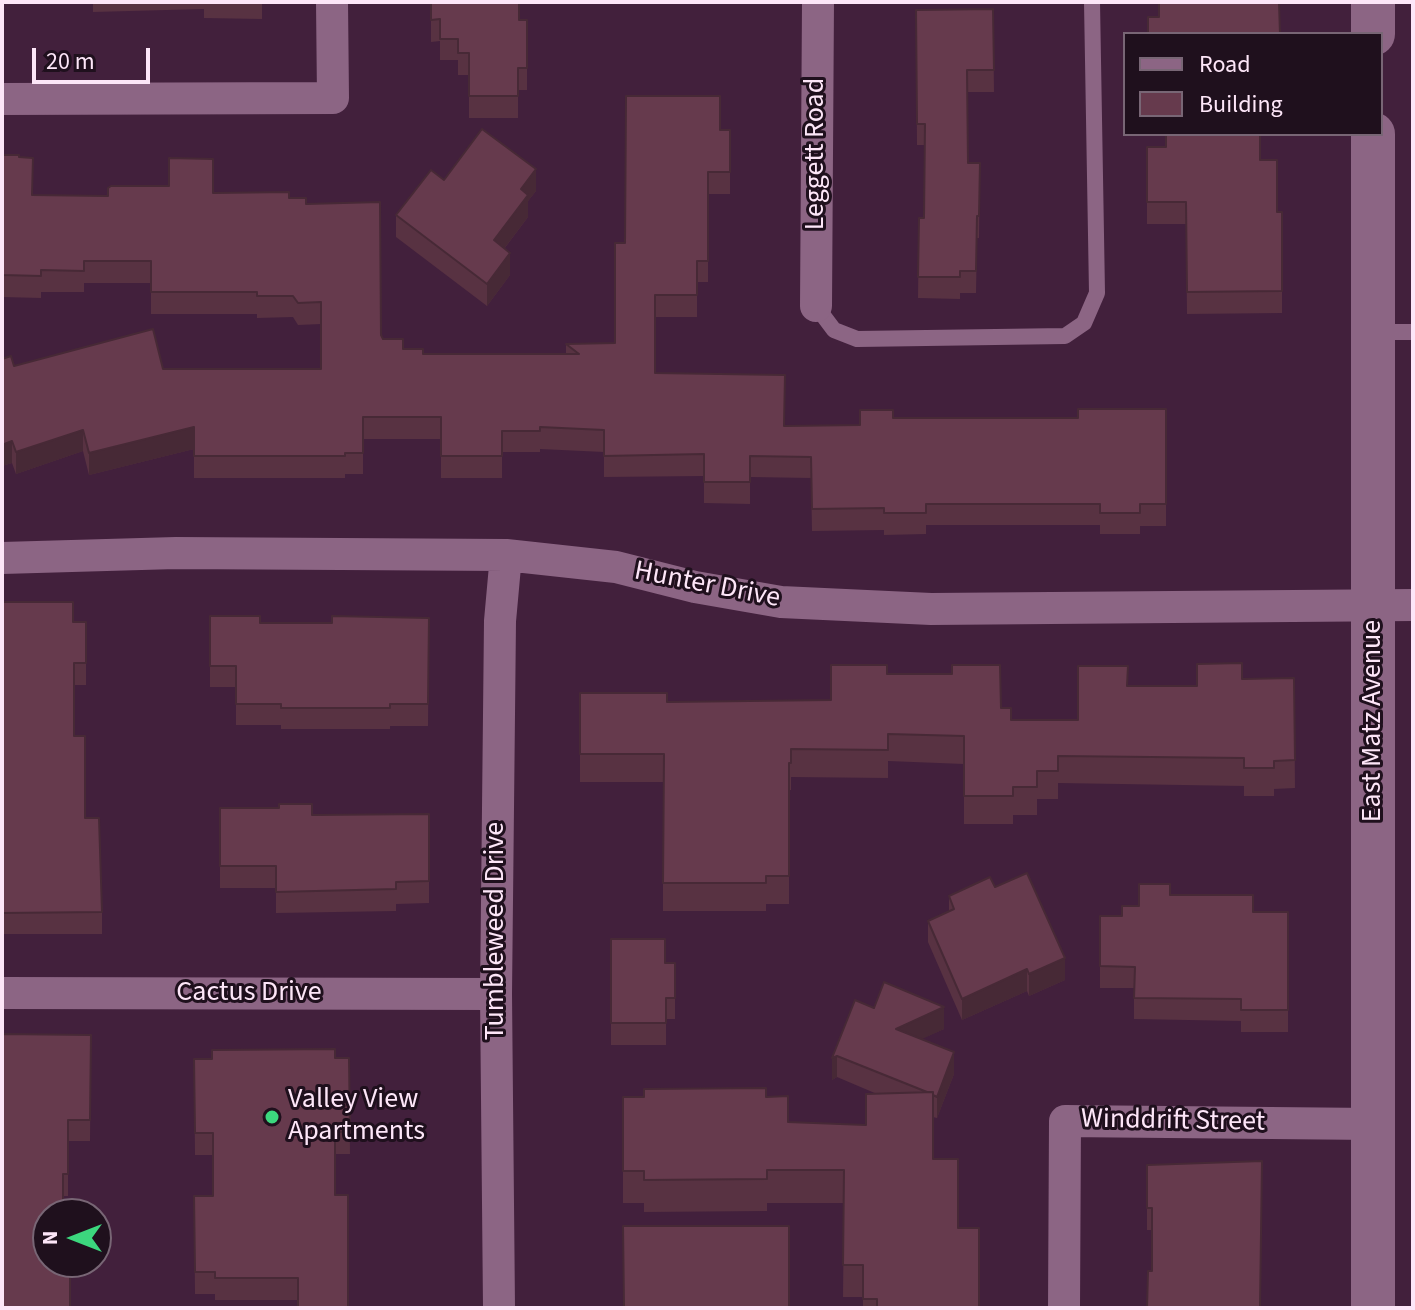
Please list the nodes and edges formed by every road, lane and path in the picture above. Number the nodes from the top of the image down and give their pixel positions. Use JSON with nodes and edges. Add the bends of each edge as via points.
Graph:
{"nodes":[{"id":1,"x":332,"y":2,"type":"edge"},
{"id":2,"x":818,"y":2,"type":"edge"},
{"id":3,"x":1092,"y":2,"type":"edge"},
{"id":4,"x":1373,"y":2,"type":"edge"},
{"id":5,"x":1373,"y":32,"type":"edge"},
{"id":6,"x":2,"y":99,"type":"edge"},
{"id":7,"x":1373,"y":136,"type":"edge"},
{"id":8,"x":816,"y":306,"type":"joint"},
{"id":9,"x":1393,"y":332,"type":"edge"},
{"id":10,"x":506,"y":555,"type":"junction"},
{"id":11,"x":2,"y":558,"type":"edge"},
{"id":12,"x":1394,"y":605,"type":"edge"},
{"id":13,"x":2,"y":993,"type":"edge"},
{"id":14,"x":496,"y":994,"type":"junction"},
{"id":15,"x":1373,"y":1124,"type":"junction"},
{"id":16,"x":499,"y":1308,"type":"edge"},
{"id":17,"x":1064,"y":1308,"type":"edge"},
{"id":18,"x":1373,"y":1308,"type":"edge"}],
"edges":[{"from":1,"to":6,"type":"street","via":[[333,98]]},
{"from":2,"to":8,"type":"street","name":"Leggett Road"},
{"from":3,"to":8,"type":"lane","via":[[1097,293],[1084,323],[1065,336],[857,339],[834,330]]},
{"from":4,"to":5,"type":"street"},
{"from":7,"to":9,"type":"street","name":"East Matz Avenue"},
{"from":9,"to":12,"type":"street","name":"East Matz Avenue"},
{"from":10,"to":11,"type":"street","name":"Hunter Drive"},
{"from":10,"to":12,"type":"street","name":"Hunter Drive","via":[[616,567],[781,602],[931,609]]},
{"from":10,"to":14,"type":"street","name":"Tumbleweed Drive","via":[[500,621]]},
{"from":12,"to":15,"type":"street","name":"East Matz Avenue"},
{"from":13,"to":14,"type":"street","name":"Cactus Drive"},
{"from":14,"to":16,"type":"street","name":"Tumbleweed Drive"},
{"from":15,"to":17,"type":"street","name":"Winddrift Street","via":[[1065,1121]]},
{"from":15,"to":18,"type":"street","name":"East Matz Avenue"}]}
